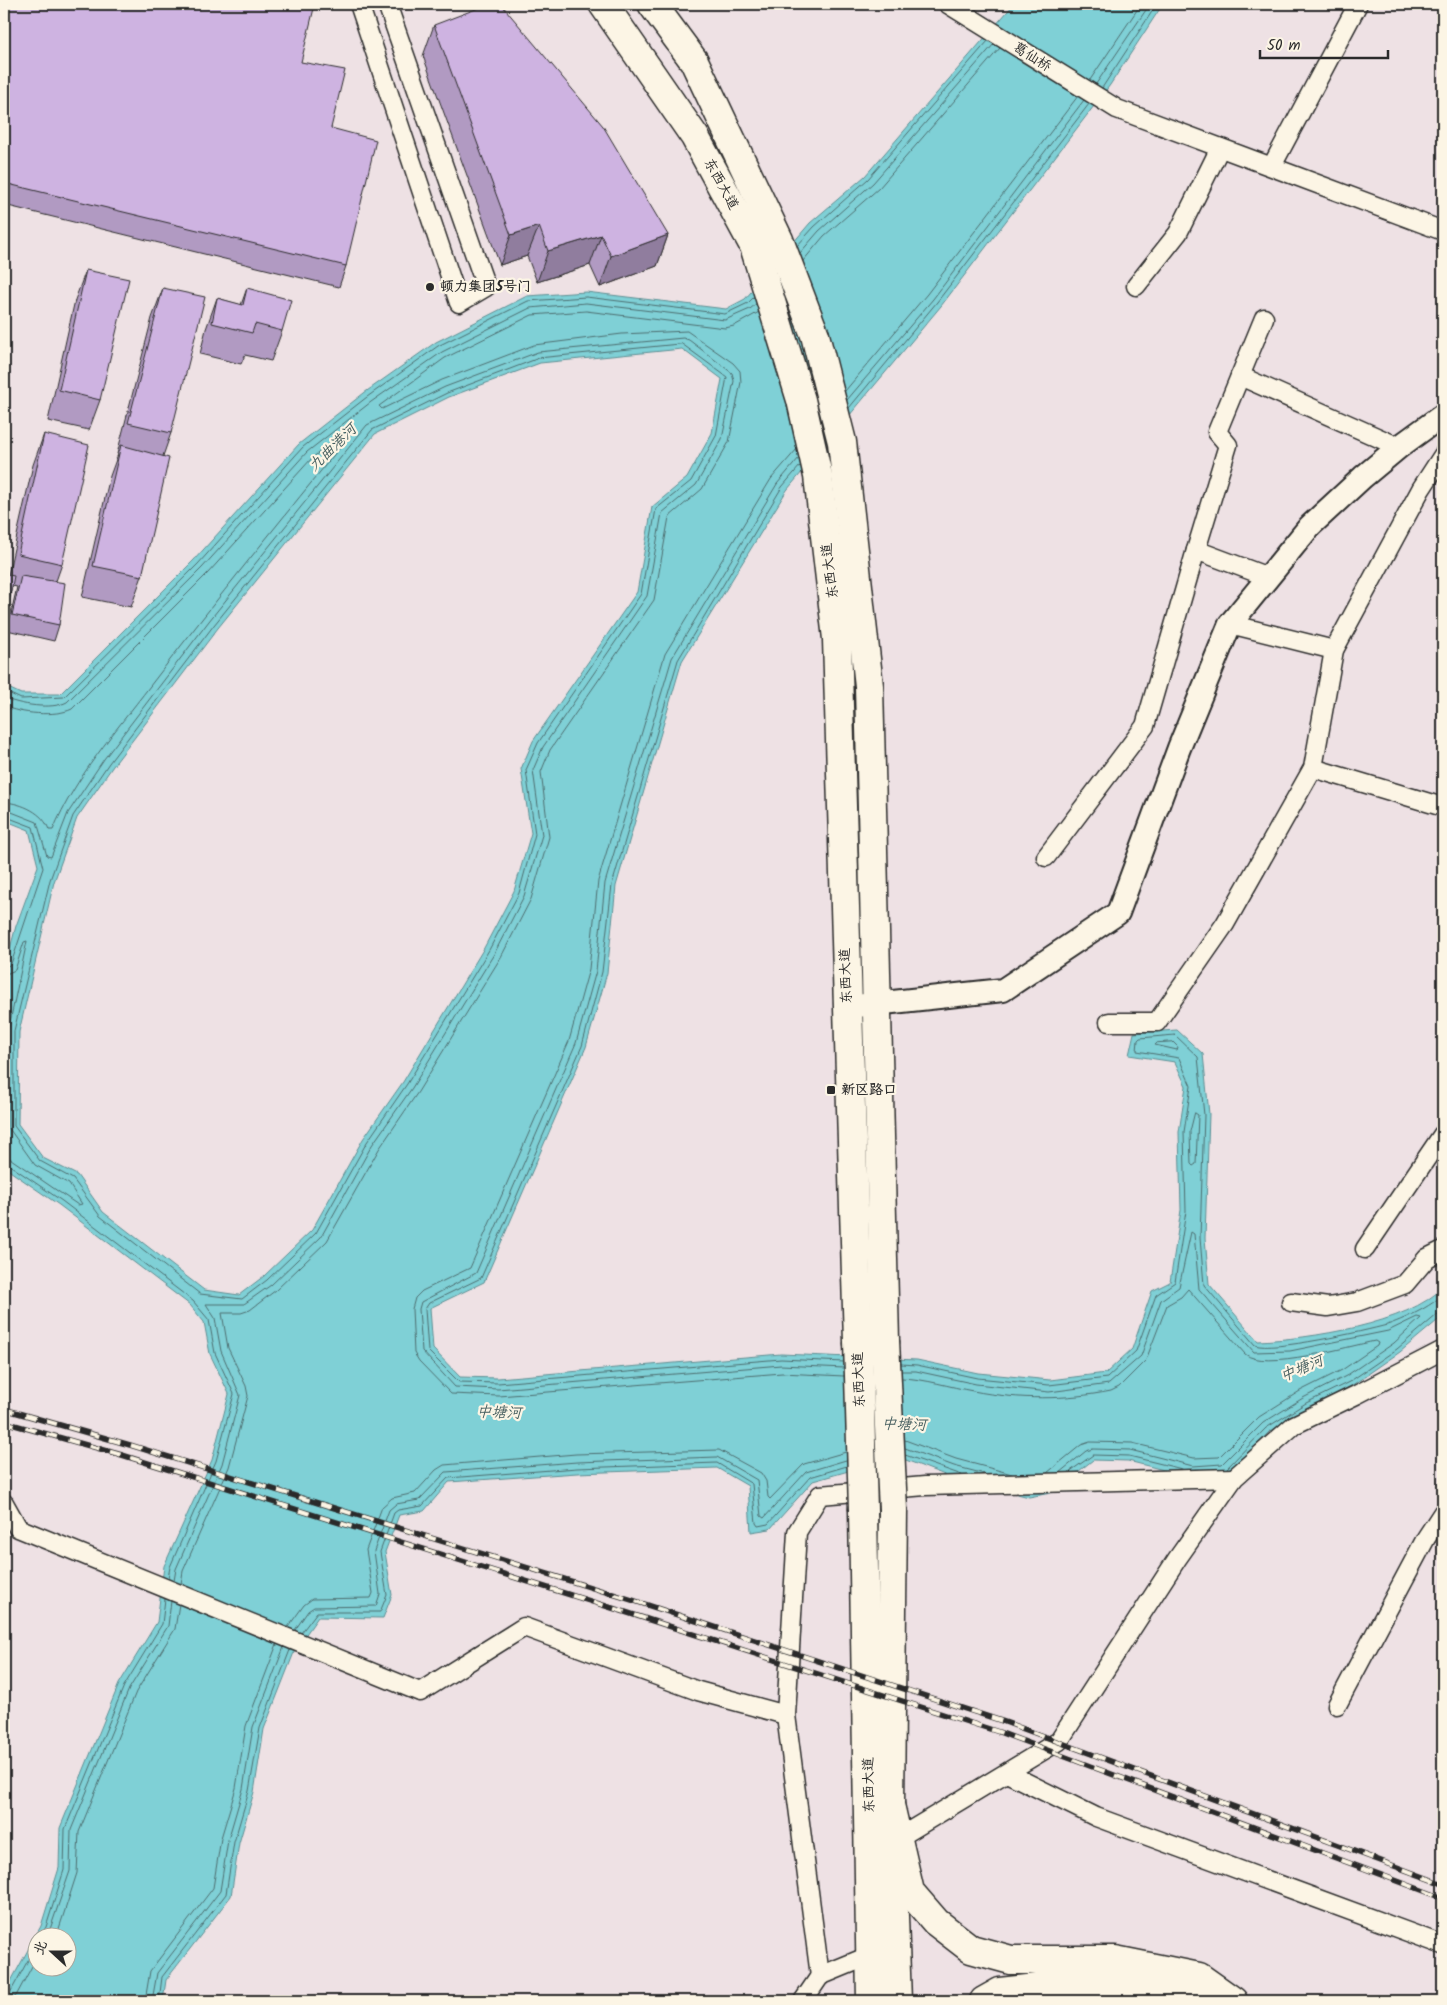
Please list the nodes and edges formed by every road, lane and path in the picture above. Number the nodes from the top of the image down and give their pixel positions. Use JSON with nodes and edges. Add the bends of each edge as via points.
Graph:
{"nodes":[{"id":1,"x":359,"y":4,"type":"edge"},
{"id":2,"x":387,"y":4,"type":"edge"},
{"id":3,"x":603,"y":4,"type":"edge"},
{"id":4,"x":652,"y":4,"type":"edge"},
{"id":5,"x":948,"y":4,"type":"edge"},
{"id":6,"x":1358,"y":4,"type":"edge"},
{"id":7,"x":1220,"y":148,"type":"junction"},
{"id":8,"x":1272,"y":166,"type":"junction"},
{"id":9,"x":1443,"y":231,"type":"edge"},
{"id":10,"x":766,"y":243,"type":"junction"},
{"id":11,"x":1136,"y":286,"type":"dead end"},
{"id":12,"x":1264,"y":318,"type":"dead end"},
{"id":13,"x":1240,"y":376,"type":"junction"},
{"id":14,"x":1443,"y":415,"type":"edge"},
{"id":15,"x":1399,"y":447,"type":"junction"},
{"id":16,"x":1443,"y":455,"type":"edge"},
{"id":17,"x":1196,"y":550,"type":"junction"},
{"id":18,"x":1268,"y":577,"type":"junction"},
{"id":19,"x":1230,"y":624,"type":"junction"},
{"id":20,"x":1334,"y":650,"type":"junction"},
{"id":21,"x":1313,"y":768,"type":"junction"},
{"id":22,"x":1443,"y":808,"type":"edge"},
{"id":23,"x":1046,"y":857,"type":"dead end"},
{"id":24,"x":877,"y":1004,"type":"junction"},
{"id":25,"x":847,"y":1007,"type":"junction"},
{"id":26,"x":1109,"y":1022,"type":"dead end"},
{"id":27,"x":1443,"y":1134,"type":"edge"},
{"id":28,"x":1366,"y":1249,"type":"dead end"},
{"id":29,"x":1443,"y":1250,"type":"edge"},
{"id":30,"x":1291,"y":1302,"type":"dead end"},
{"id":31,"x":1443,"y":1350,"type":"edge"},
{"id":32,"x":1234,"y":1478,"type":"junction"},
{"id":33,"x":4,"y":1503,"type":"edge"},
{"id":34,"x":1443,"y":1512,"type":"edge"},
{"id":35,"x":1337,"y":1705,"type":"dead end"},
{"id":36,"x":786,"y":1715,"type":"junction"},
{"id":37,"x":1006,"y":1773,"type":"junction"},
{"id":38,"x":890,"y":1805,"type":"junction"},
{"id":39,"x":898,"y":1838,"type":"junction"},
{"id":40,"x":1443,"y":1945,"type":"edge"},
{"id":41,"x":871,"y":1955,"type":"junction"},
{"id":42,"x":820,"y":1976,"type":"junction"},
{"id":43,"x":803,"y":2001,"type":"edge"},
{"id":44,"x":871,"y":2001,"type":"edge"},
{"id":45,"x":897,"y":2001,"type":"edge"},
{"id":46,"x":984,"y":2001,"type":"edge"},
{"id":47,"x":1194,"y":2001,"type":"edge"},
{"id":48,"x":1233,"y":2001,"type":"edge"}],
"edges":[{"from":1,"to":2,"type":"street","via":[[459,303],[486,287]]},
{"from":3,"to":10,"type":"main road","name":"东西大道"},
{"from":4,"to":10,"type":"main road","name":"东西大道","via":[[694,60]]},
{"from":5,"to":7,"type":"street","name":"葛仙桥","via":[[1117,109]]},
{"from":6,"to":8,"type":"street"},
{"from":7,"to":8,"type":"street","name":"葛仙桥"},
{"from":7,"to":11,"type":"street","via":[[1178,233]]},
{"from":8,"to":9,"type":"street","name":"葛仙桥"},
{"from":10,"to":24,"type":"main road","name":"东西大道","via":[[815,335],[842,442],[869,686]]},
{"from":10,"to":25,"type":"main road","name":"东西大道","via":[[818,476],[837,639]]},
{"from":12,"to":13,"type":"street"},
{"from":13,"to":15,"type":"street"},
{"from":13,"to":17,"type":"street","via":[[1217,432],[1228,445]]},
{"from":14,"to":15,"type":"street"},
{"from":15,"to":18,"type":"street","via":[[1310,526]]},
{"from":16,"to":20,"type":"street","via":[[1421,489]]},
{"from":17,"to":18,"type":"street"},
{"from":17,"to":23,"type":"street","via":[[1144,726]]},
{"from":18,"to":19,"type":"street"},
{"from":19,"to":20,"type":"street"},
{"from":19,"to":24,"type":"street","via":[[1179,748],[1118,913],[1003,990]]},
{"from":20,"to":21,"type":"street"},
{"from":21,"to":22,"type":"street"},
{"from":21,"to":26,"type":"street","via":[[1225,924],[1157,1022]]},
{"from":24,"to":25,"type":"street"},
{"from":24,"to":38,"type":"main road","name":"东西大道","bridge":true,"via":[[885,1341],[893,1510]]},
{"from":25,"to":41,"type":"main road","name":"东西大道","bridge":true,"via":[[863,1510]]},
{"from":27,"to":28,"type":"street"},
{"from":29,"to":30,"type":"street","via":[[1427,1258],[1405,1284],[1357,1302],[1328,1307]]},
{"from":31,"to":32,"type":"street","via":[[1294,1425]]},
{"from":32,"to":36,"type":"street","via":[[925,1486],[820,1495],[797,1532]]},
{"from":32,"to":37,"type":"street","via":[[1177,1559],[1059,1741]]},
{"from":33,"to":36,"type":"street","via":[[18,1528],[420,1692],[524,1627],[698,1691]]},
{"from":34,"to":35,"type":"street"},
{"from":36,"to":42,"type":"street"},
{"from":37,"to":39,"type":"street"},
{"from":37,"to":40,"type":"street","via":[[1096,1817]]},
{"from":38,"to":39,"type":"main road"},
{"from":38,"to":45,"type":"main road","name":"东西大道"},
{"from":39,"to":48,"type":"main road","via":[[910,1892],[936,1922],[971,1949],[1010,1960],[1115,1960],[1171,1971],[1199,1977]]},
{"from":41,"to":42,"type":"street"},
{"from":41,"to":44,"type":"main road","name":"东西大道"},
{"from":42,"to":43,"type":"street"},
{"from":46,"to":47,"type":"main road","via":[[1000,1992],[1065,1985],[1142,1986]]}]}
